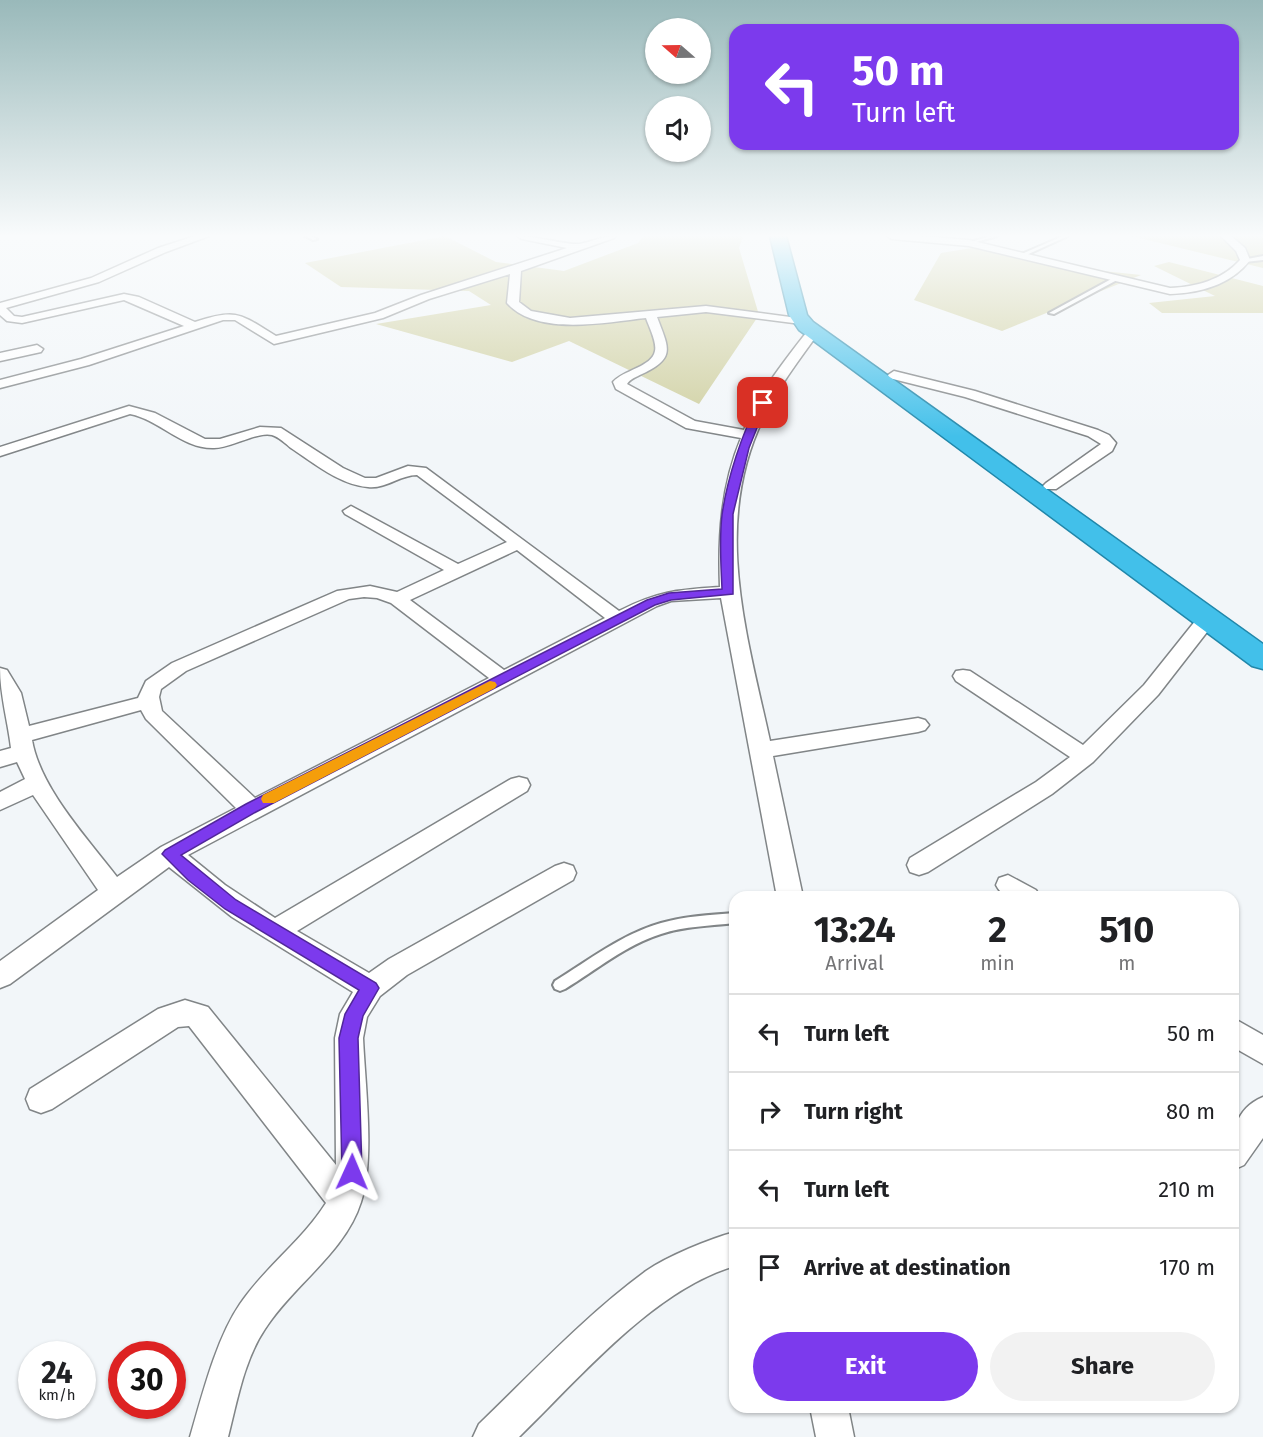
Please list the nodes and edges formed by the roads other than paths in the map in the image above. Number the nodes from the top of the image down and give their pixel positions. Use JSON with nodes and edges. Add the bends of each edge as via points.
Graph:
{"nodes":[{"id":1,"x":105,"y":303,"type":"edge"},
{"id":2,"x":142,"y":303,"type":"edge"},
{"id":3,"x":410,"y":303,"type":"edge"},
{"id":4,"x":513,"y":303,"type":"edge"},
{"id":5,"x":800,"y":303,"type":"edge"},
{"id":6,"x":808,"y":303,"type":"edge"},
{"id":7,"x":1070,"y":303,"type":"edge"},
{"id":8,"x":0,"y":305,"type":"edge"},
{"id":9,"x":1052,"y":313,"type":"dead end"},
{"id":10,"x":651,"y":316,"type":"junction"},
{"id":11,"x":192,"y":325,"type":"junction"},
{"id":12,"x":808,"y":326,"type":"junction"},
{"id":13,"x":37,"y":349,"type":"dead end"},
{"id":14,"x":0,"y":357,"type":"edge"},
{"id":15,"x":894,"y":375,"type":"junction"},
{"id":16,"x":0,"y":384,"type":"edge"},
{"id":17,"x":748,"y":435,"type":"junction"},
{"id":18,"x":0,"y":452,"type":"edge"},
{"id":19,"x":1051,"y":486,"type":"junction"},
{"id":20,"x":351,"y":511,"type":"dead end"},
{"id":21,"x":518,"y":543,"type":"junction"},
{"id":22,"x":458,"y":571,"type":"junction"},
{"id":23,"x":729,"y":592,"type":"junction"},
{"id":24,"x":397,"y":599,"type":"junction"},
{"id":25,"x":618,"y":619,"type":"junction"},
{"id":26,"x":1207,"y":619,"type":"junction"},
{"id":27,"x":1263,"y":640,"type":"edge"},
{"id":28,"x":1263,"y":659,"type":"edge"},
{"id":29,"x":0,"y":674,"type":"edge"},
{"id":30,"x":963,"y":676,"type":"dead end"},
{"id":31,"x":503,"y":679,"type":"junction"},
{"id":32,"x":147,"y":702,"type":"junction"},
{"id":33,"x":918,"y":724,"type":"dead end"},
{"id":34,"x":21,"y":744,"type":"junction"},
{"id":35,"x":761,"y":750,"type":"junction"},
{"id":36,"x":1085,"y":757,"type":"junction"},
{"id":37,"x":0,"y":759,"type":"edge"},
{"id":38,"x":38,"y":782,"type":"junction"},
{"id":39,"x":519,"y":785,"type":"dead end"},
{"id":40,"x":0,"y":802,"type":"edge"},
{"id":41,"x":251,"y":808,"type":"junction"},
{"id":42,"x":170,"y":854,"type":"junction"},
{"id":43,"x":919,"y":865,"type":"dead end"},
{"id":44,"x":564,"y":873,"type":"dead end"},
{"id":45,"x":789,"y":891,"type":"edge"},
{"id":46,"x":114,"y":892,"type":"junction"},
{"id":47,"x":729,"y":919,"type":"edge"},
{"id":48,"x":275,"y":931,"type":"junction"},
{"id":49,"x":0,"y":976,"type":"edge"},
{"id":50,"x":560,"y":985,"type":"dead end"},
{"id":51,"x":370,"y":988,"type":"junction"},
{"id":52,"x":1239,"y":1035,"type":"edge"},
{"id":53,"x":1263,"y":1051,"type":"edge"},
{"id":54,"x":40,"y":1099,"type":"dead end"},
{"id":55,"x":1262,"y":1114,"type":"edge"},
{"id":56,"x":1239,"y":1146,"type":"edge"},
{"id":57,"x":345,"y":1202,"type":"junction"},
{"id":58,"x":729,"y":1251,"type":"edge"},
{"id":59,"x":830,"y":1413,"type":"edge"},
{"id":60,"x":209,"y":1437,"type":"edge"},
{"id":61,"x":492,"y":1437,"type":"edge"},
{"id":62,"x":835,"y":1437,"type":"edge"}],
"edges":[{"from":1,"to":8,"type":"street","via":[[22,320],[12,319]]},
{"from":2,"to":11,"type":"street"},
{"from":3,"to":11,"type":"street","via":[[361,321],[285,339],[270,339],[233,316]]},
{"from":4,"to":10,"type":"street","via":[[527,314],[570,322]]},
{"from":5,"to":12,"type":"highway"},
{"from":6,"to":15,"type":"highway","via":[[812,316],[826,328]]},
{"from":7,"to":9,"type":"lane"},
{"from":10,"to":12,"type":"street","via":[[715,309]]},
{"from":10,"to":17,"type":"street","via":[[661,354],[656,361],[623,379],[621,386],[692,425]]},
{"from":11,"to":16,"type":"street","via":[[85,362]]},
{"from":12,"to":17,"type":"street"},
{"from":12,"to":26,"type":"highway"},
{"from":13,"to":14,"type":"street"},
{"from":15,"to":19,"type":"highway"},
{"from":15,"to":19,"type":"street","via":[[1018,409],[1093,433],[1109,443]]},
{"from":17,"to":23,"type":"street","via":[[728,514],[725,550]]},
{"from":18,"to":21,"type":"street","via":[[129,410],[141,411],[212,444],[269,429],[359,483],[380,482],[406,471],[421,471]]},
{"from":19,"to":27,"type":"highway"},
{"from":20,"to":22,"type":"street"},
{"from":21,"to":22,"type":"street"},
{"from":21,"to":25,"type":"street"},
{"from":22,"to":24,"type":"street"},
{"from":23,"to":25,"type":"street","via":[[669,596]]},
{"from":23,"to":35,"type":"street"},
{"from":24,"to":31,"type":"street"},
{"from":24,"to":32,"type":"street","via":[[369,590],[343,595],[179,667],[161,677],[148,691]]},
{"from":25,"to":31,"type":"street"},
{"from":26,"to":28,"type":"highway"},
{"from":26,"to":36,"type":"street","via":[[1151,690]]},
{"from":29,"to":34,"type":"street","via":[[11,693]]},
{"from":30,"to":36,"type":"street"},
{"from":31,"to":41,"type":"street"},
{"from":32,"to":34,"type":"street"},
{"from":32,"to":41,"type":"street","via":[[153,714]]},
{"from":33,"to":35,"type":"street"},
{"from":34,"to":37,"type":"street"},
{"from":34,"to":38,"type":"street"},
{"from":35,"to":45,"type":"street"},
{"from":36,"to":43,"type":"street","via":[[1044,788]]},
{"from":38,"to":40,"type":"street"},
{"from":38,"to":46,"type":"street","via":[[48,802]]},
{"from":39,"to":48,"type":"street"},
{"from":41,"to":42,"type":"street"},
{"from":42,"to":46,"type":"street"},
{"from":42,"to":48,"type":"street","via":[[231,904]]},
{"from":44,"to":51,"type":"street","via":[[398,967]]},
{"from":46,"to":49,"type":"street"},
{"from":47,"to":50,"type":"lane","via":[[674,925],[653,932],[629,942]]},
{"from":48,"to":51,"type":"street"},
{"from":51,"to":57,"type":"street","via":[[354,1014],[349,1038],[352,1172]]},
{"from":52,"to":53,"type":"street"},
{"from":54,"to":57,"type":"street","via":[[168,1018],[185,1012],[198,1016]]},
{"from":55,"to":56,"type":"street"},
{"from":57,"to":60,"type":"street","via":[[326,1233],[251,1318],[228,1369]]},
{"from":58,"to":61,"type":"street","via":[[660,1282],[599,1334]]},
{"from":59,"to":62,"type":"street"}]}
